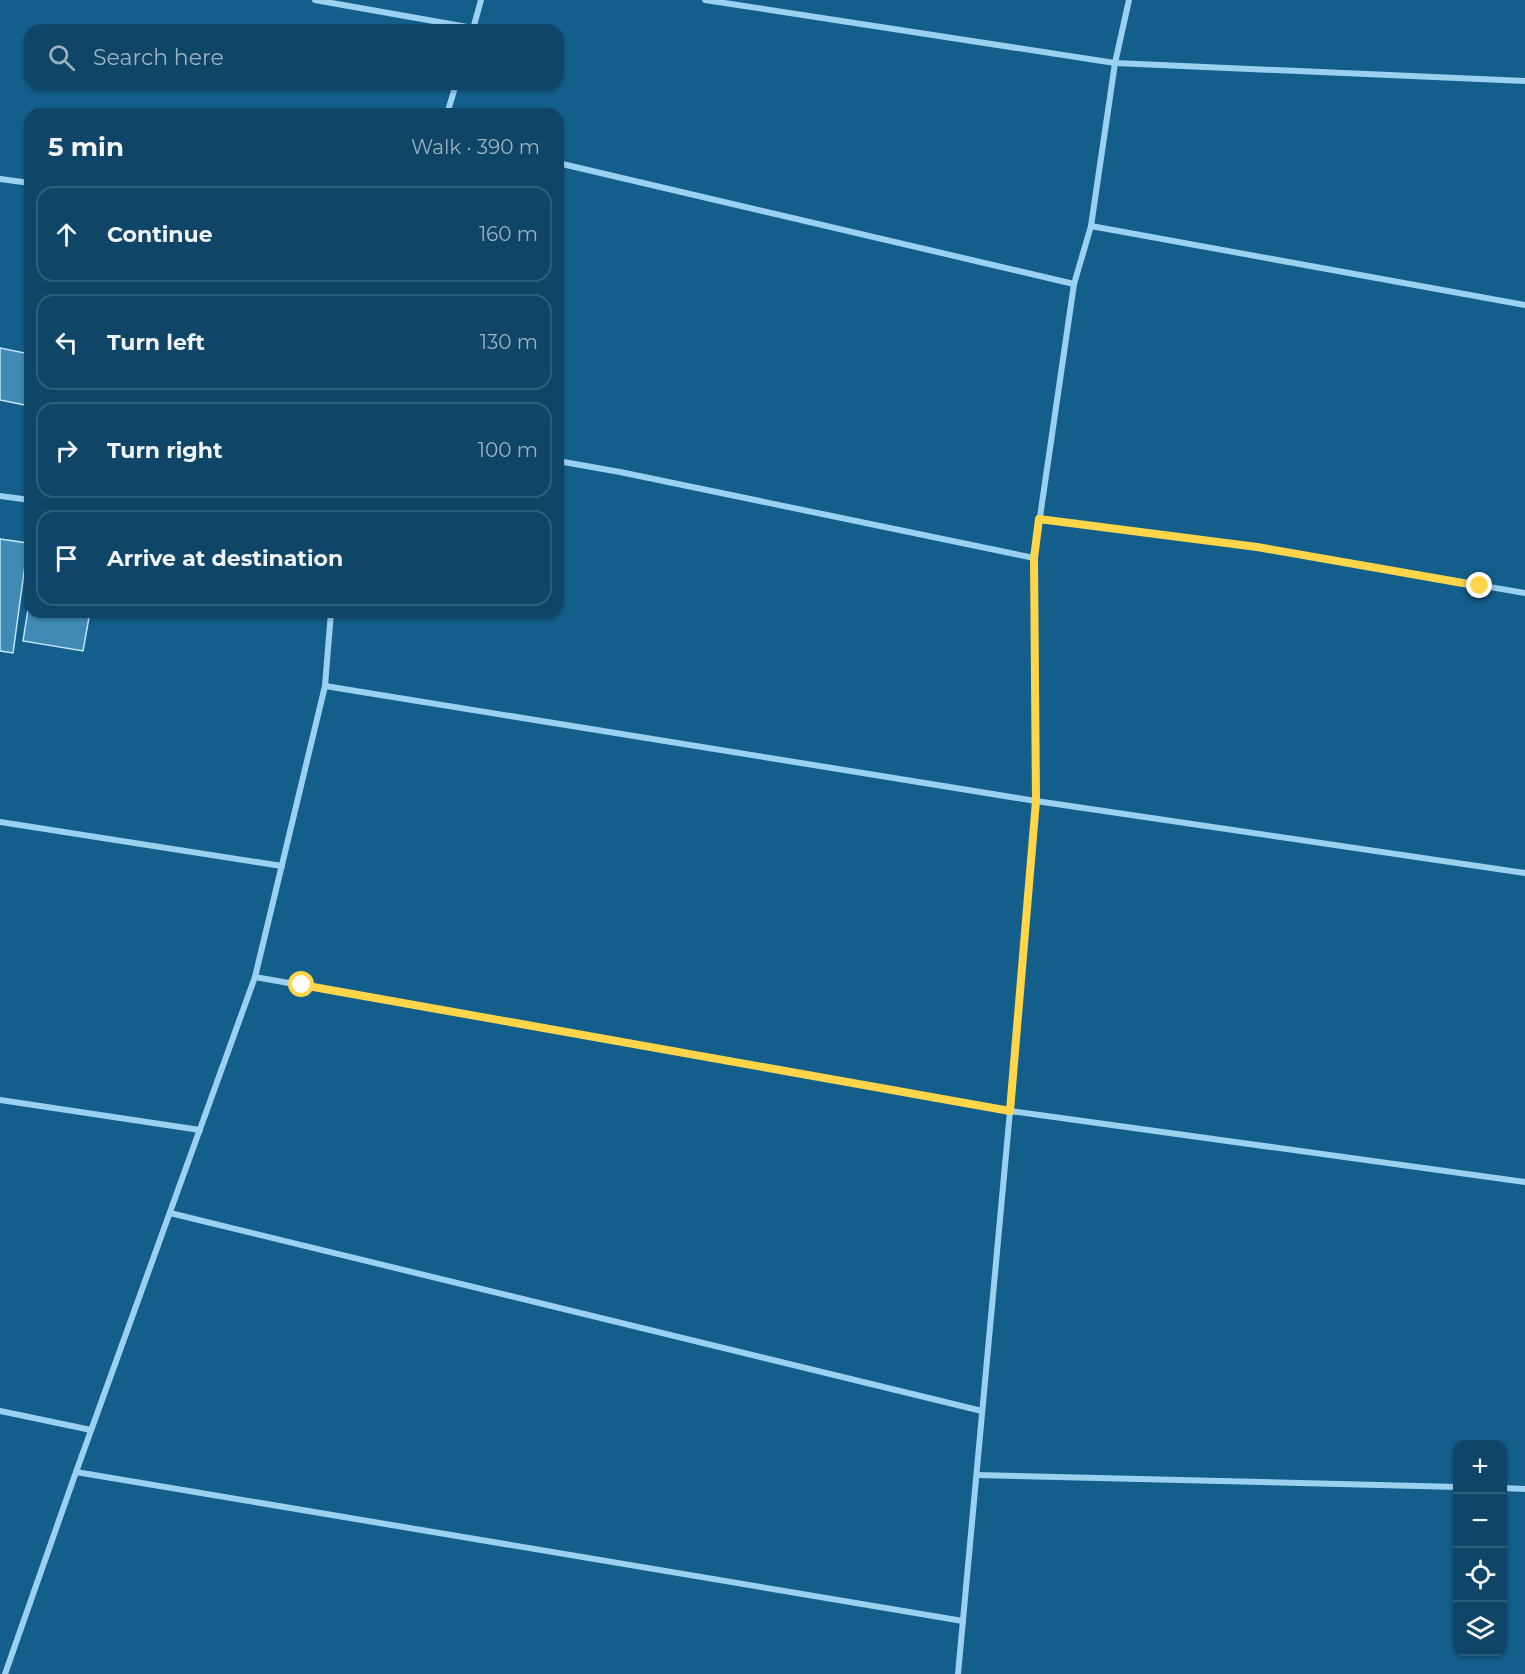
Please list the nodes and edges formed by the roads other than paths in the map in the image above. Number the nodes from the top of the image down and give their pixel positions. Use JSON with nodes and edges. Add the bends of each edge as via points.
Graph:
{"nodes":[{"id":1,"x":315,"y":0,"type":"edge"},
{"id":2,"x":481,"y":0,"type":"edge"},
{"id":3,"x":705,"y":0,"type":"edge"},
{"id":4,"x":1129,"y":0,"type":"edge"},
{"id":5,"x":446,"y":24,"type":"edge"},
{"id":6,"x":474,"y":24,"type":"edge"},
{"id":7,"x":1115,"y":63,"type":"junction"},
{"id":8,"x":1525,"y":81,"type":"edge"},
{"id":9,"x":454,"y":90,"type":"edge"},
{"id":10,"x":449,"y":108,"type":"edge"},
{"id":11,"x":564,"y":164,"type":"edge"},
{"id":12,"x":0,"y":179,"type":"edge"},
{"id":13,"x":24,"y":182,"type":"edge"},
{"id":14,"x":1091,"y":226,"type":"junction"},
{"id":15,"x":1074,"y":284,"type":"junction"},
{"id":16,"x":1525,"y":305,"type":"edge"},
{"id":17,"x":564,"y":462,"type":"edge"},
{"id":18,"x":0,"y":496,"type":"edge"},
{"id":19,"x":24,"y":499,"type":"edge"},
{"id":20,"x":1039,"y":519,"type":"junction"},
{"id":21,"x":1034,"y":558,"type":"junction"},
{"id":22,"x":1525,"y":593,"type":"edge"},
{"id":23,"x":331,"y":618,"type":"edge"},
{"id":24,"x":325,"y":686,"type":"junction"},
{"id":25,"x":1036,"y":801,"type":"junction"},
{"id":26,"x":0,"y":822,"type":"edge"},
{"id":27,"x":282,"y":866,"type":"junction"},
{"id":28,"x":1525,"y":873,"type":"edge"},
{"id":29,"x":255,"y":977,"type":"junction"},
{"id":30,"x":0,"y":1100,"type":"edge"},
{"id":31,"x":1010,"y":1111,"type":"junction"},
{"id":32,"x":200,"y":1130,"type":"junction"},
{"id":33,"x":1525,"y":1182,"type":"edge"},
{"id":34,"x":170,"y":1213,"type":"junction"},
{"id":35,"x":0,"y":1411,"type":"edge"},
{"id":36,"x":982,"y":1411,"type":"junction"},
{"id":37,"x":91,"y":1430,"type":"junction"},
{"id":38,"x":76,"y":1472,"type":"junction"},
{"id":39,"x":977,"y":1475,"type":"junction"},
{"id":40,"x":1453,"y":1487,"type":"edge"},
{"id":41,"x":1507,"y":1488,"type":"edge"},
{"id":42,"x":1525,"y":1489,"type":"edge"},
{"id":43,"x":963,"y":1621,"type":"junction"},
{"id":44,"x":5,"y":1674,"type":"edge"},
{"id":45,"x":958,"y":1674,"type":"edge"}],
"edges":[{"from":1,"to":5,"type":"street"},
{"from":2,"to":6,"type":"street"},
{"from":3,"to":7,"type":"street"},
{"from":4,"to":7,"type":"street"},
{"from":7,"to":8,"type":"street"},
{"from":7,"to":14,"type":"street"},
{"from":9,"to":10,"type":"street"},
{"from":11,"to":15,"type":"street"},
{"from":12,"to":13,"type":"street"},
{"from":14,"to":15,"type":"street"},
{"from":14,"to":16,"type":"street"},
{"from":15,"to":20,"type":"street"},
{"from":17,"to":21,"type":"street"},
{"from":18,"to":19,"type":"street"},
{"from":20,"to":21,"type":"street"},
{"from":20,"to":22,"type":"street","via":[[1257,547]]},
{"from":21,"to":25,"type":"street"},
{"from":23,"to":24,"type":"street"},
{"from":24,"to":25,"type":"street"},
{"from":24,"to":27,"type":"street"},
{"from":25,"to":28,"type":"street"},
{"from":25,"to":31,"type":"street"},
{"from":26,"to":27,"type":"street"},
{"from":27,"to":29,"type":"street"},
{"from":29,"to":31,"type":"street"},
{"from":29,"to":32,"type":"street"},
{"from":30,"to":32,"type":"street"},
{"from":31,"to":33,"type":"street"},
{"from":31,"to":36,"type":"street"},
{"from":32,"to":34,"type":"street"},
{"from":34,"to":36,"type":"street"},
{"from":34,"to":37,"type":"street"},
{"from":35,"to":37,"type":"street"},
{"from":36,"to":39,"type":"street"},
{"from":37,"to":38,"type":"street"},
{"from":38,"to":43,"type":"street"},
{"from":38,"to":44,"type":"street"},
{"from":39,"to":40,"type":"street"},
{"from":39,"to":43,"type":"street"},
{"from":41,"to":42,"type":"street"},
{"from":43,"to":45,"type":"street"}]}
